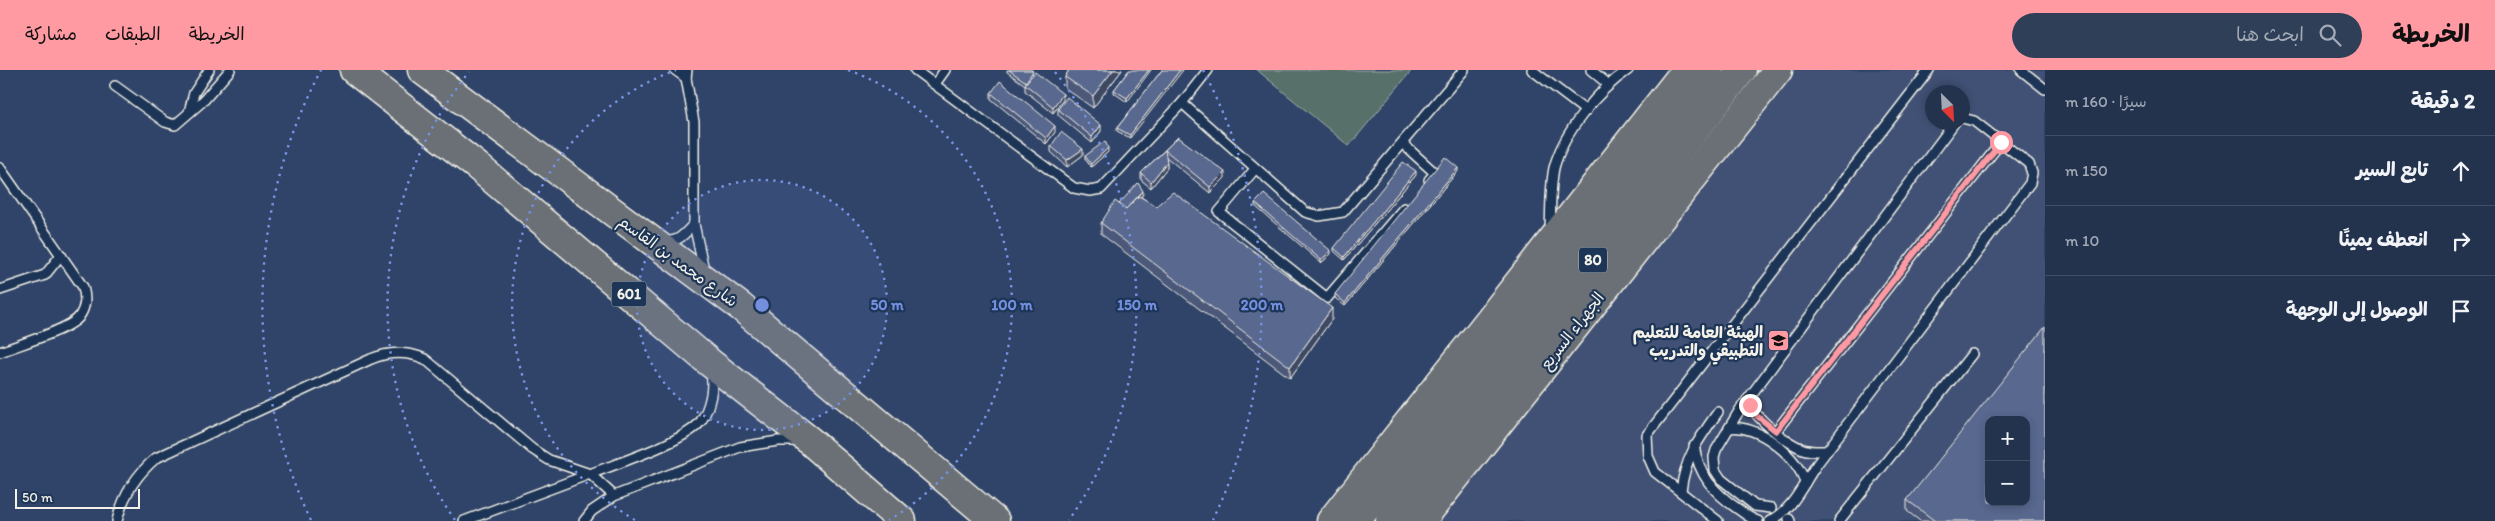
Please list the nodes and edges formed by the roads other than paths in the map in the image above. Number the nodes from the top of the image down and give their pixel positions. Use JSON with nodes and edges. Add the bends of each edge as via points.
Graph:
{"nodes":[{"id":1,"x":209,"y":70,"type":"edge"},
{"id":2,"x":230,"y":70,"type":"edge"},
{"id":3,"x":354,"y":70,"type":"edge"},
{"id":4,"x":422,"y":70,"type":"edge"},
{"id":5,"x":675,"y":70,"type":"edge"},
{"id":6,"x":916,"y":70,"type":"edge"},
{"id":7,"x":945,"y":70,"type":"edge"},
{"id":8,"x":1208,"y":70,"type":"edge"},
{"id":9,"x":1464,"y":70,"type":"edge"},
{"id":10,"x":1532,"y":70,"type":"edge"},
{"id":11,"x":1591,"y":70,"type":"edge"},
{"id":12,"x":1628,"y":70,"type":"edge"},
{"id":13,"x":1686,"y":70,"type":"edge"},
{"id":14,"x":1709,"y":70,"type":"edge"},
{"id":15,"x":1742,"y":70,"type":"edge"},
{"id":16,"x":1778,"y":70,"type":"edge"},
{"id":17,"x":1930,"y":70,"type":"edge"},
{"id":18,"x":2021,"y":70,"type":"edge"},
{"id":19,"x":686,"y":74,"type":"edge"},
{"id":20,"x":935,"y":84,"type":"junction"},
{"id":21,"x":1608,"y":85,"type":"junction"},
{"id":22,"x":115,"y":86,"type":"dead end"},
{"id":23,"x":2045,"y":89,"type":"edge"},
{"id":24,"x":1182,"y":103,"type":"junction"},
{"id":25,"x":1586,"y":111,"type":"junction"},
{"id":26,"x":188,"y":112,"type":"junction"},
{"id":27,"x":1970,"y":120,"type":"edge"},
{"id":28,"x":1949,"y":130,"type":"edge"},
{"id":29,"x":2001,"y":142,"type":"junction"},
{"id":30,"x":1403,"y":144,"type":"junction"},
{"id":31,"x":0,"y":168,"type":"edge"},
{"id":32,"x":1254,"y":169,"type":"junction"},
{"id":33,"x":1422,"y":188,"type":"edge"},
{"id":34,"x":1410,"y":202,"type":"edge"},
{"id":35,"x":694,"y":224,"type":"junction"},
{"id":36,"x":627,"y":225,"type":"junction"},
{"id":37,"x":1550,"y":243,"type":"junction"},
{"id":38,"x":61,"y":256,"type":"junction"},
{"id":39,"x":0,"y":290,"type":"edge"},
{"id":40,"x":726,"y":296,"type":"junction"},
{"id":41,"x":0,"y":352,"type":"edge"},
{"id":42,"x":1972,"y":354,"type":"dead end"},
{"id":43,"x":709,"y":362,"type":"junction"},
{"id":44,"x":1747,"y":400,"type":"junction"},
{"id":45,"x":1718,"y":412,"type":"dead end"},
{"id":46,"x":1729,"y":428,"type":"junction"},
{"id":47,"x":1776,"y":431,"type":"junction"},
{"id":48,"x":810,"y":442,"type":"junction"},
{"id":49,"x":1694,"y":446,"type":"junction"},
{"id":50,"x":1827,"y":451,"type":"junction"},
{"id":51,"x":590,"y":474,"type":"junction"},
{"id":52,"x":1805,"y":483,"type":"junction"},
{"id":53,"x":1681,"y":491,"type":"junction"},
{"id":54,"x":614,"y":496,"type":"junction"},
{"id":55,"x":1771,"y":508,"type":"dead end"},
{"id":56,"x":117,"y":521,"type":"edge"},
{"id":57,"x":464,"y":521,"type":"edge"},
{"id":58,"x":584,"y":521,"type":"edge"},
{"id":59,"x":902,"y":521,"type":"edge"},
{"id":60,"x":995,"y":521,"type":"edge"},
{"id":61,"x":1331,"y":521,"type":"edge"},
{"id":62,"x":1356,"y":521,"type":"edge"},
{"id":63,"x":1390,"y":521,"type":"edge"},
{"id":64,"x":1421,"y":521,"type":"edge"},
{"id":65,"x":1718,"y":521,"type":"edge"},
{"id":66,"x":1758,"y":521,"type":"edge"},
{"id":67,"x":1770,"y":521,"type":"edge"},
{"id":68,"x":1840,"y":521,"type":"edge"}],
"edges":[{"from":1,"to":26,"type":"lane","via":[[194,93]]},
{"from":2,"to":26,"type":"lane","via":[[204,100]]},
{"from":3,"to":43,"type":"main road","number":"601","via":[[477,166]]},
{"from":4,"to":36,"type":"main road","name":"شارع محمد بن القاسم"},
{"from":5,"to":19,"type":"lane"},
{"from":6,"to":20,"type":"lane"},
{"from":7,"to":20,"type":"lane"},
{"from":8,"to":24,"type":"lane"},
{"from":9,"to":30,"type":"lane"},
{"from":10,"to":25,"type":"lane"},
{"from":11,"to":21,"type":"lane"},
{"from":12,"to":21,"type":"lane"},
{"from":13,"to":37,"type":"main road"},
{"from":14,"to":62,"type":"main road","number":"80"},
{"from":15,"to":63,"type":"main road","name":"الجهراء السريع","number":"80"},
{"from":16,"to":64,"type":"main road","name":"الجهراء السريع"},
{"from":17,"to":53,"type":"lane","via":[[1647,435],[1648,456],[1655,472]]},
{"from":18,"to":23,"type":"lane"},
{"from":19,"to":35,"type":"lane","via":[[694,122]]},
{"from":20,"to":24,"type":"lane","via":[[1074,188],[1090,191],[1101,189]]},
{"from":21,"to":25,"type":"lane"},
{"from":22,"to":26,"type":"lane","via":[[170,124],[179,122]]},
{"from":24,"to":32,"type":"lane"},
{"from":25,"to":37,"type":"lane","via":[[1564,140],[1557,157],[1552,182]]},
{"from":27,"to":29,"type":"lane"},
{"from":28,"to":44,"type":"lane"},
{"from":29,"to":47,"type":"lane"},
{"from":29,"to":50,"type":"lane","via":[[2028,164],[2032,173],[2030,183]]},
{"from":30,"to":32,"type":"lane","via":[[1343,212],[1319,216],[1305,212]]},
{"from":30,"to":33,"type":"lane","via":[[1435,173]]},
{"from":31,"to":38,"type":"lane"},
{"from":32,"to":34,"type":"lane","via":[[1218,212],[1327,298]]},
{"from":35,"to":36,"type":"lane","via":[[679,239],[668,242]]},
{"from":35,"to":40,"type":"lane","via":[[704,270]]},
{"from":36,"to":40,"type":"main road","name":"شارع محمد بن القاسم"},
{"from":37,"to":61,"type":"main road"},
{"from":38,"to":39,"type":"lane","via":[[45,275]]},
{"from":38,"to":41,"type":"lane","via":[[83,287],[86,300],[78,317],[62,328]]},
{"from":40,"to":60,"type":"main road","name":"شارع محمد بن القاسم"},
{"from":42,"to":68,"type":"lane"},
{"from":43,"to":48,"type":"main road","number":"601"},
{"from":43,"to":51,"type":"lane","via":[[711,396],[700,422],[683,436]]},
{"from":44,"to":46,"type":"lane"},
{"from":44,"to":47,"type":"lane","via":[[1757,416]]},
{"from":45,"to":49,"type":"lane"},
{"from":46,"to":52,"type":"lane","via":[[1744,427],[1757,433],[1793,460]]},
{"from":46,"to":55,"type":"lane","via":[[1716,450],[1715,470],[1721,479],[1756,506]]},
{"from":47,"to":50,"type":"lane","via":[[1802,449]]},
{"from":48,"to":54,"type":"lane","via":[[778,441],[740,447]]},
{"from":48,"to":59,"type":"main road","number":"601"},
{"from":49,"to":53,"type":"lane","via":[[1685,466]]},
{"from":49,"to":66,"type":"lane","via":[[1700,468],[1712,488]]},
{"from":50,"to":52,"type":"lane"},
{"from":51,"to":54,"type":"lane"},
{"from":51,"to":56,"type":"lane","via":[[549,460],[532,449],[426,360],[416,355],[394,353],[371,359],[156,458],[127,491]]},
{"from":51,"to":57,"type":"lane"},
{"from":52,"to":67,"type":"lane","via":[[1784,511]]},
{"from":53,"to":65,"type":"lane"},
{"from":54,"to":58,"type":"lane","via":[[592,511]]}]}
